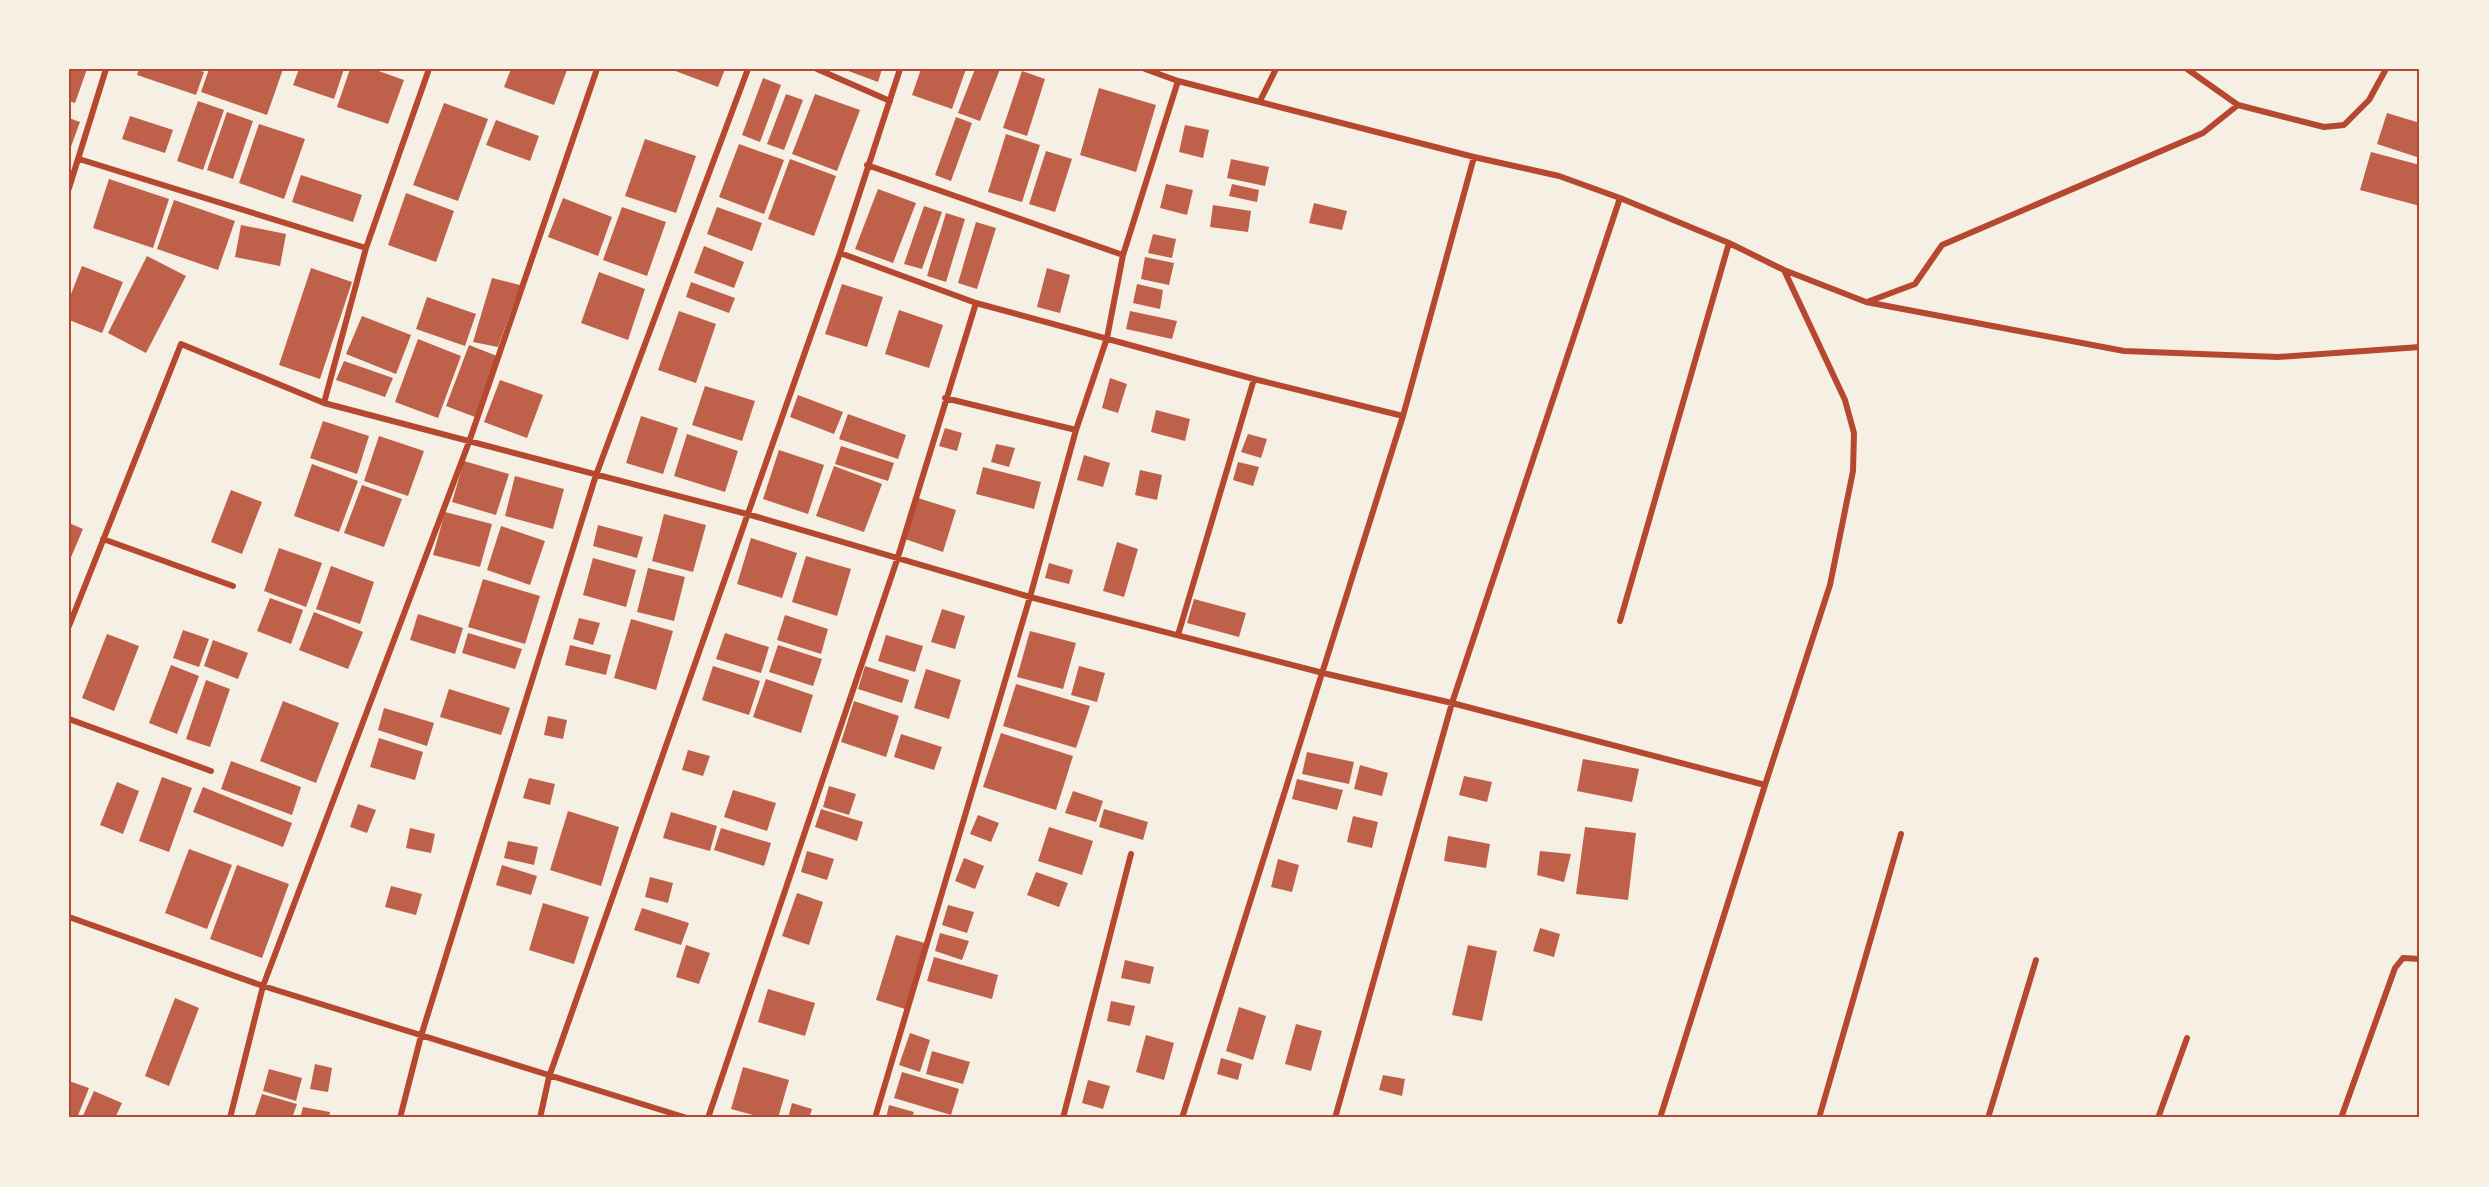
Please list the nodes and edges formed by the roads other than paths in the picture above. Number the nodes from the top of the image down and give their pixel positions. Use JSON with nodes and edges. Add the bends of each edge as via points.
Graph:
{"nodes":[{"id":1,"x":106,"y":69,"type":"edge"},
{"id":2,"x":429,"y":69,"type":"edge"},
{"id":3,"x":597,"y":69,"type":"edge"},
{"id":4,"x":748,"y":69,"type":"edge"},
{"id":5,"x":817,"y":69,"type":"edge"},
{"id":6,"x":900,"y":69,"type":"edge"},
{"id":7,"x":1145,"y":69,"type":"edge"},
{"id":8,"x":1276,"y":69,"type":"edge"},
{"id":9,"x":2187,"y":69,"type":"edge"},
{"id":10,"x":2386,"y":69,"type":"edge"},
{"id":11,"x":1178,"y":81,"type":"junction"},
{"id":12,"x":890,"y":101,"type":"junction"},
{"id":13,"x":1260,"y":101,"type":"junction"},
{"id":14,"x":2238,"y":105,"type":"junction"},
{"id":15,"x":1474,"y":157,"type":"junction"},
{"id":16,"x":79,"y":159,"type":"junction"},
{"id":17,"x":867,"y":165,"type":"junction"},
{"id":18,"x":69,"y":188,"type":"edge"},
{"id":19,"x":1620,"y":198,"type":"junction"},
{"id":20,"x":1729,"y":243,"type":"junction"},
{"id":21,"x":366,"y":248,"type":"junction"},
{"id":22,"x":840,"y":253,"type":"junction"},
{"id":23,"x":1123,"y":255,"type":"junction"},
{"id":24,"x":1784,"y":270,"type":"junction"},
{"id":25,"x":1866,"y":302,"type":"junction"},
{"id":26,"x":976,"y":303,"type":"junction"},
{"id":27,"x":1107,"y":338,"type":"junction"},
{"id":28,"x":2420,"y":346,"type":"edge"},
{"id":29,"x":1254,"y":379,"type":"junction"},
{"id":30,"x":945,"y":398,"type":"junction"},
{"id":31,"x":324,"y":403,"type":"junction"},
{"id":32,"x":1403,"y":416,"type":"junction"},
{"id":33,"x":1076,"y":430,"type":"junction"},
{"id":34,"x":469,"y":442,"type":"junction"},
{"id":35,"x":596,"y":475,"type":"junction"},
{"id":36,"x":747,"y":514,"type":"junction"},
{"id":37,"x":103,"y":539,"type":"junction"},
{"id":38,"x":897,"y":560,"type":"junction"},
{"id":39,"x":233,"y":586,"type":"dead end"},
{"id":40,"x":1030,"y":597,"type":"junction"},
{"id":41,"x":1620,"y":621,"type":"dead end"},
{"id":42,"x":69,"y":626,"type":"edge"},
{"id":43,"x":1178,"y":635,"type":"junction"},
{"id":44,"x":1323,"y":673,"type":"junction"},
{"id":45,"x":1452,"y":703,"type":"junction"},
{"id":46,"x":69,"y":719,"type":"edge"},
{"id":47,"x":211,"y":771,"type":"dead end"},
{"id":48,"x":1765,"y":785,"type":"junction"},
{"id":49,"x":1900,"y":834,"type":"dead end"},
{"id":50,"x":1131,"y":854,"type":"dead end"},
{"id":51,"x":69,"y":917,"type":"edge"},
{"id":52,"x":2420,"y":959,"type":"edge"},
{"id":53,"x":2036,"y":960,"type":"dead end"},
{"id":54,"x":262,"y":986,"type":"junction"},
{"id":55,"x":421,"y":1036,"type":"junction"},
{"id":56,"x":2187,"y":1038,"type":"dead end"},
{"id":57,"x":549,"y":1077,"type":"junction"},
{"id":58,"x":230,"y":1118,"type":"edge"},
{"id":59,"x":400,"y":1118,"type":"edge"},
{"id":60,"x":540,"y":1118,"type":"edge"},
{"id":61,"x":687,"y":1118,"type":"edge"},
{"id":62,"x":708,"y":1118,"type":"edge"},
{"id":63,"x":875,"y":1118,"type":"edge"},
{"id":64,"x":1062,"y":1118,"type":"edge"},
{"id":65,"x":1182,"y":1118,"type":"edge"},
{"id":66,"x":1335,"y":1118,"type":"edge"},
{"id":67,"x":1660,"y":1118,"type":"edge"},
{"id":68,"x":1819,"y":1118,"type":"edge"},
{"id":69,"x":1988,"y":1118,"type":"edge"},
{"id":70,"x":2158,"y":1118,"type":"edge"},
{"id":71,"x":2341,"y":1118,"type":"edge"}],
"edges":[{"from":1,"to":16,"type":"street"},
{"from":2,"to":21,"type":"street"},
{"from":3,"to":34,"type":"street"},
{"from":4,"to":35,"type":"street"},
{"from":5,"to":12,"type":"street"},
{"from":6,"to":12,"type":"street"},
{"from":7,"to":11,"type":"street"},
{"from":8,"to":13,"type":"street"},
{"from":9,"to":14,"type":"street"},
{"from":10,"to":14,"type":"street","via":[[2369,100],[2344,125],[2324,127]]},
{"from":11,"to":13,"type":"street"},
{"from":11,"to":23,"type":"street"},
{"from":12,"to":17,"type":"street"},
{"from":13,"to":15,"type":"street"},
{"from":14,"to":25,"type":"street","via":[[2203,133],[1942,245],[1915,284]]},
{"from":15,"to":19,"type":"street","via":[[1559,176]]},
{"from":15,"to":32,"type":"street"},
{"from":16,"to":18,"type":"street"},
{"from":16,"to":21,"type":"street"},
{"from":17,"to":22,"type":"street"},
{"from":17,"to":23,"type":"street"},
{"from":19,"to":20,"type":"street"},
{"from":19,"to":45,"type":"street"},
{"from":20,"to":24,"type":"street"},
{"from":20,"to":41,"type":"street"},
{"from":21,"to":31,"type":"street"},
{"from":22,"to":26,"type":"street"},
{"from":22,"to":36,"type":"street"},
{"from":23,"to":27,"type":"street"},
{"from":24,"to":25,"type":"street"},
{"from":24,"to":48,"type":"street","via":[[1845,400],[1854,433],[1853,471],[1830,585]]},
{"from":25,"to":28,"type":"street","via":[[2124,351],[2278,357]]},
{"from":26,"to":27,"type":"street"},
{"from":26,"to":30,"type":"street"},
{"from":27,"to":29,"type":"street"},
{"from":27,"to":33,"type":"street"},
{"from":29,"to":32,"type":"street"},
{"from":29,"to":43,"type":"street"},
{"from":30,"to":33,"type":"street"},
{"from":30,"to":38,"type":"street"},
{"from":31,"to":34,"type":"street"},
{"from":31,"to":37,"type":"street","via":[[181,344]]},
{"from":32,"to":44,"type":"street"},
{"from":33,"to":40,"type":"street"},
{"from":34,"to":35,"type":"street"},
{"from":34,"to":54,"type":"street"},
{"from":35,"to":36,"type":"street"},
{"from":35,"to":55,"type":"street"},
{"from":36,"to":38,"type":"street"},
{"from":36,"to":57,"type":"street"},
{"from":37,"to":39,"type":"street"},
{"from":37,"to":42,"type":"street"},
{"from":38,"to":40,"type":"street"},
{"from":38,"to":62,"type":"street"},
{"from":40,"to":43,"type":"street"},
{"from":40,"to":63,"type":"street"},
{"from":43,"to":44,"type":"street"},
{"from":44,"to":45,"type":"street"},
{"from":44,"to":65,"type":"street"},
{"from":45,"to":48,"type":"street"},
{"from":45,"to":66,"type":"street"},
{"from":46,"to":47,"type":"street"},
{"from":48,"to":67,"type":"street"},
{"from":49,"to":68,"type":"street"},
{"from":50,"to":64,"type":"street"},
{"from":51,"to":54,"type":"street"},
{"from":52,"to":71,"type":"street","via":[[2403,958],[2395,968]]},
{"from":53,"to":69,"type":"street"},
{"from":54,"to":55,"type":"street"},
{"from":54,"to":58,"type":"street"},
{"from":55,"to":57,"type":"street"},
{"from":55,"to":59,"type":"street"},
{"from":56,"to":70,"type":"street"},
{"from":57,"to":60,"type":"street"},
{"from":57,"to":61,"type":"street"}]}
